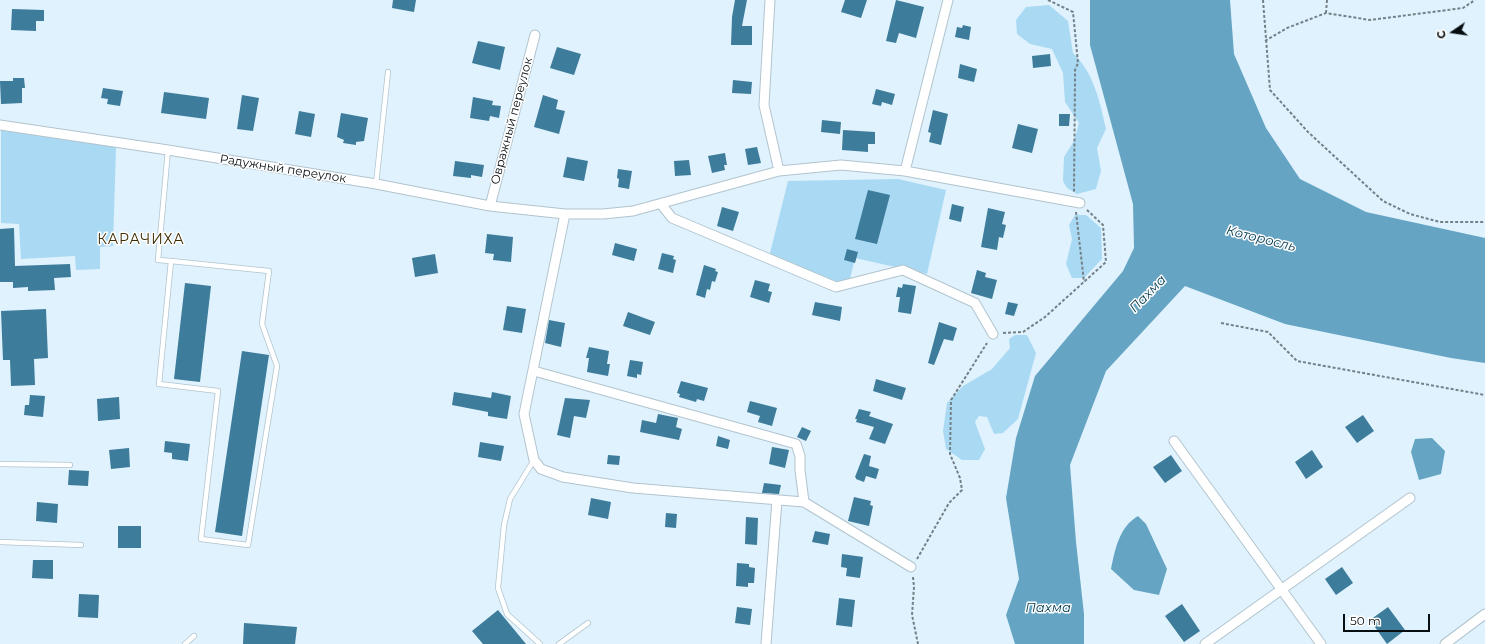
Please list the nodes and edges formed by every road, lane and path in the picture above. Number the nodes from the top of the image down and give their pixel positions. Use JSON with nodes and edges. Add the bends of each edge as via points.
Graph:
{"nodes":[{"id":1,"x":770,"y":0,"type":"edge"},
{"id":2,"x":948,"y":0,"type":"edge"},
{"id":3,"x":1048,"y":0,"type":"edge"},
{"id":4,"x":1263,"y":0,"type":"edge"},
{"id":5,"x":1327,"y":0,"type":"edge"},
{"id":6,"x":1475,"y":0,"type":"edge"},
{"id":7,"x":1326,"y":13,"type":"junction"},
{"id":8,"x":535,"y":36,"type":"dead end"},
{"id":9,"x":1265,"y":42,"type":"junction"},
{"id":10,"x":388,"y":72,"type":"dead end"},
{"id":11,"x":0,"y":125,"type":"edge"},
{"id":12,"x":168,"y":150,"type":"junction"},
{"id":13,"x":779,"y":171,"type":"junction"},
{"id":14,"x":905,"y":171,"type":"junction"},
{"id":15,"x":376,"y":184,"type":"junction"},
{"id":16,"x":1077,"y":202,"type":"junction"},
{"id":17,"x":661,"y":204,"type":"junction"},
{"id":18,"x":490,"y":206,"type":"junction"},
{"id":19,"x":565,"y":214,"type":"junction"},
{"id":20,"x":1485,"y":222,"type":"edge"},
{"id":21,"x":171,"y":261,"type":"junction"},
{"id":22,"x":1084,"y":282,"type":"junction"},
{"id":23,"x":1220,"y":323,"type":"dead end"},
{"id":24,"x":993,"y":334,"type":"junction"},
{"id":25,"x":534,"y":371,"type":"junction"},
{"id":26,"x":1485,"y":395,"type":"edge"},
{"id":27,"x":1174,"y":441,"type":"dead end"},
{"id":28,"x":534,"y":460,"type":"junction"},
{"id":29,"x":0,"y":464,"type":"edge"},
{"id":30,"x":70,"y":464,"type":"dead end"},
{"id":31,"x":1410,"y":498,"type":"dead end"},
{"id":32,"x":777,"y":500,"type":"junction"},
{"id":33,"x":804,"y":502,"type":"junction"},
{"id":34,"x":0,"y":542,"type":"edge"},
{"id":35,"x":81,"y":545,"type":"dead end"},
{"id":36,"x":911,"y":567,"type":"junction"},
{"id":37,"x":1281,"y":589,"type":"junction"},
{"id":38,"x":1485,"y":614,"type":"edge"},
{"id":39,"x":588,"y":623,"type":"dead end"},
{"id":40,"x":194,"y":636,"type":"dead end"},
{"id":41,"x":185,"y":644,"type":"edge"},
{"id":42,"x":540,"y":644,"type":"edge"},
{"id":43,"x":559,"y":644,"type":"edge"},
{"id":44,"x":766,"y":644,"type":"edge"},
{"id":45,"x":918,"y":644,"type":"edge"},
{"id":46,"x":1205,"y":644,"type":"edge"},
{"id":47,"x":1321,"y":644,"type":"edge"},
{"id":48,"x":1445,"y":644,"type":"edge"}],
"edges":[{"from":1,"to":13,"type":"street","via":[[764,105]]},
{"from":2,"to":14,"type":"street"},
{"from":3,"to":16,"type":"path","via":[[1073,12],[1078,63],[1075,70],[1073,182]]},
{"from":4,"to":9,"type":"path"},
{"from":5,"to":7,"type":"path"},
{"from":6,"to":7,"type":"path","via":[[1463,8],[1370,20]]},
{"from":7,"to":9,"type":"path","via":[[1287,28]]},
{"from":8,"to":18,"type":"street","name":"Овражный переулок"},
{"from":9,"to":20,"type":"path","via":[[1270,90],[1308,132],[1383,201],[1410,214],[1440,222]]},
{"from":10,"to":15,"type":"lane"},
{"from":11,"to":12,"type":"street","name":"Радужный переулок"},
{"from":12,"to":15,"type":"street","name":"Радужный переулок"},
{"from":12,"to":21,"type":"lane","via":[[158,260]]},
{"from":13,"to":14,"type":"street","name":"Радужный переулок","via":[[841,165]]},
{"from":13,"to":17,"type":"street","name":"Радужный переулок"},
{"from":14,"to":16,"type":"street","name":"Радужный переулок"},
{"from":15,"to":18,"type":"street","name":"Радужный переулок"},
{"from":16,"to":22,"type":"path"},
{"from":16,"to":22,"type":"path","via":[[1104,225],[1106,262]]},
{"from":17,"to":19,"type":"street","name":"Радужный переулок","via":[[633,211]]},
{"from":17,"to":24,"type":"street","via":[[672,218],[836,287],[903,270],[975,302]]},
{"from":18,"to":19,"type":"street","name":"Радужный переулок"},
{"from":19,"to":25,"type":"street"},
{"from":21,"to":21,"type":"lane","via":[[159,384],[218,391],[201,539],[248,546],[277,366],[262,324],[269,272]]},
{"from":22,"to":24,"type":"path","via":[[1045,317],[1023,332]]},
{"from":23,"to":26,"type":"path","via":[[1268,332],[1297,361]]},
{"from":24,"to":36,"type":"path","via":[[950,400],[950,454],[962,490],[949,503]]},
{"from":25,"to":28,"type":"street","via":[[524,414]]},
{"from":25,"to":33,"type":"street","via":[[796,444],[800,456]]},
{"from":27,"to":37,"type":"street"},
{"from":28,"to":32,"type":"street","via":[[541,469],[563,477],[632,488]]},
{"from":28,"to":42,"type":"lane","via":[[510,500],[504,525],[498,588],[507,614]]},
{"from":29,"to":30,"type":"lane"},
{"from":31,"to":37,"type":"street"},
{"from":32,"to":33,"type":"street"},
{"from":32,"to":44,"type":"street"},
{"from":33,"to":36,"type":"street"},
{"from":34,"to":35,"type":"lane"},
{"from":36,"to":45,"type":"path","via":[[914,587],[912,615]]},
{"from":37,"to":46,"type":"street"},
{"from":37,"to":47,"type":"street"},
{"from":38,"to":48,"type":"street"},
{"from":39,"to":43,"type":"lane"},
{"from":40,"to":41,"type":"lane"}]}
